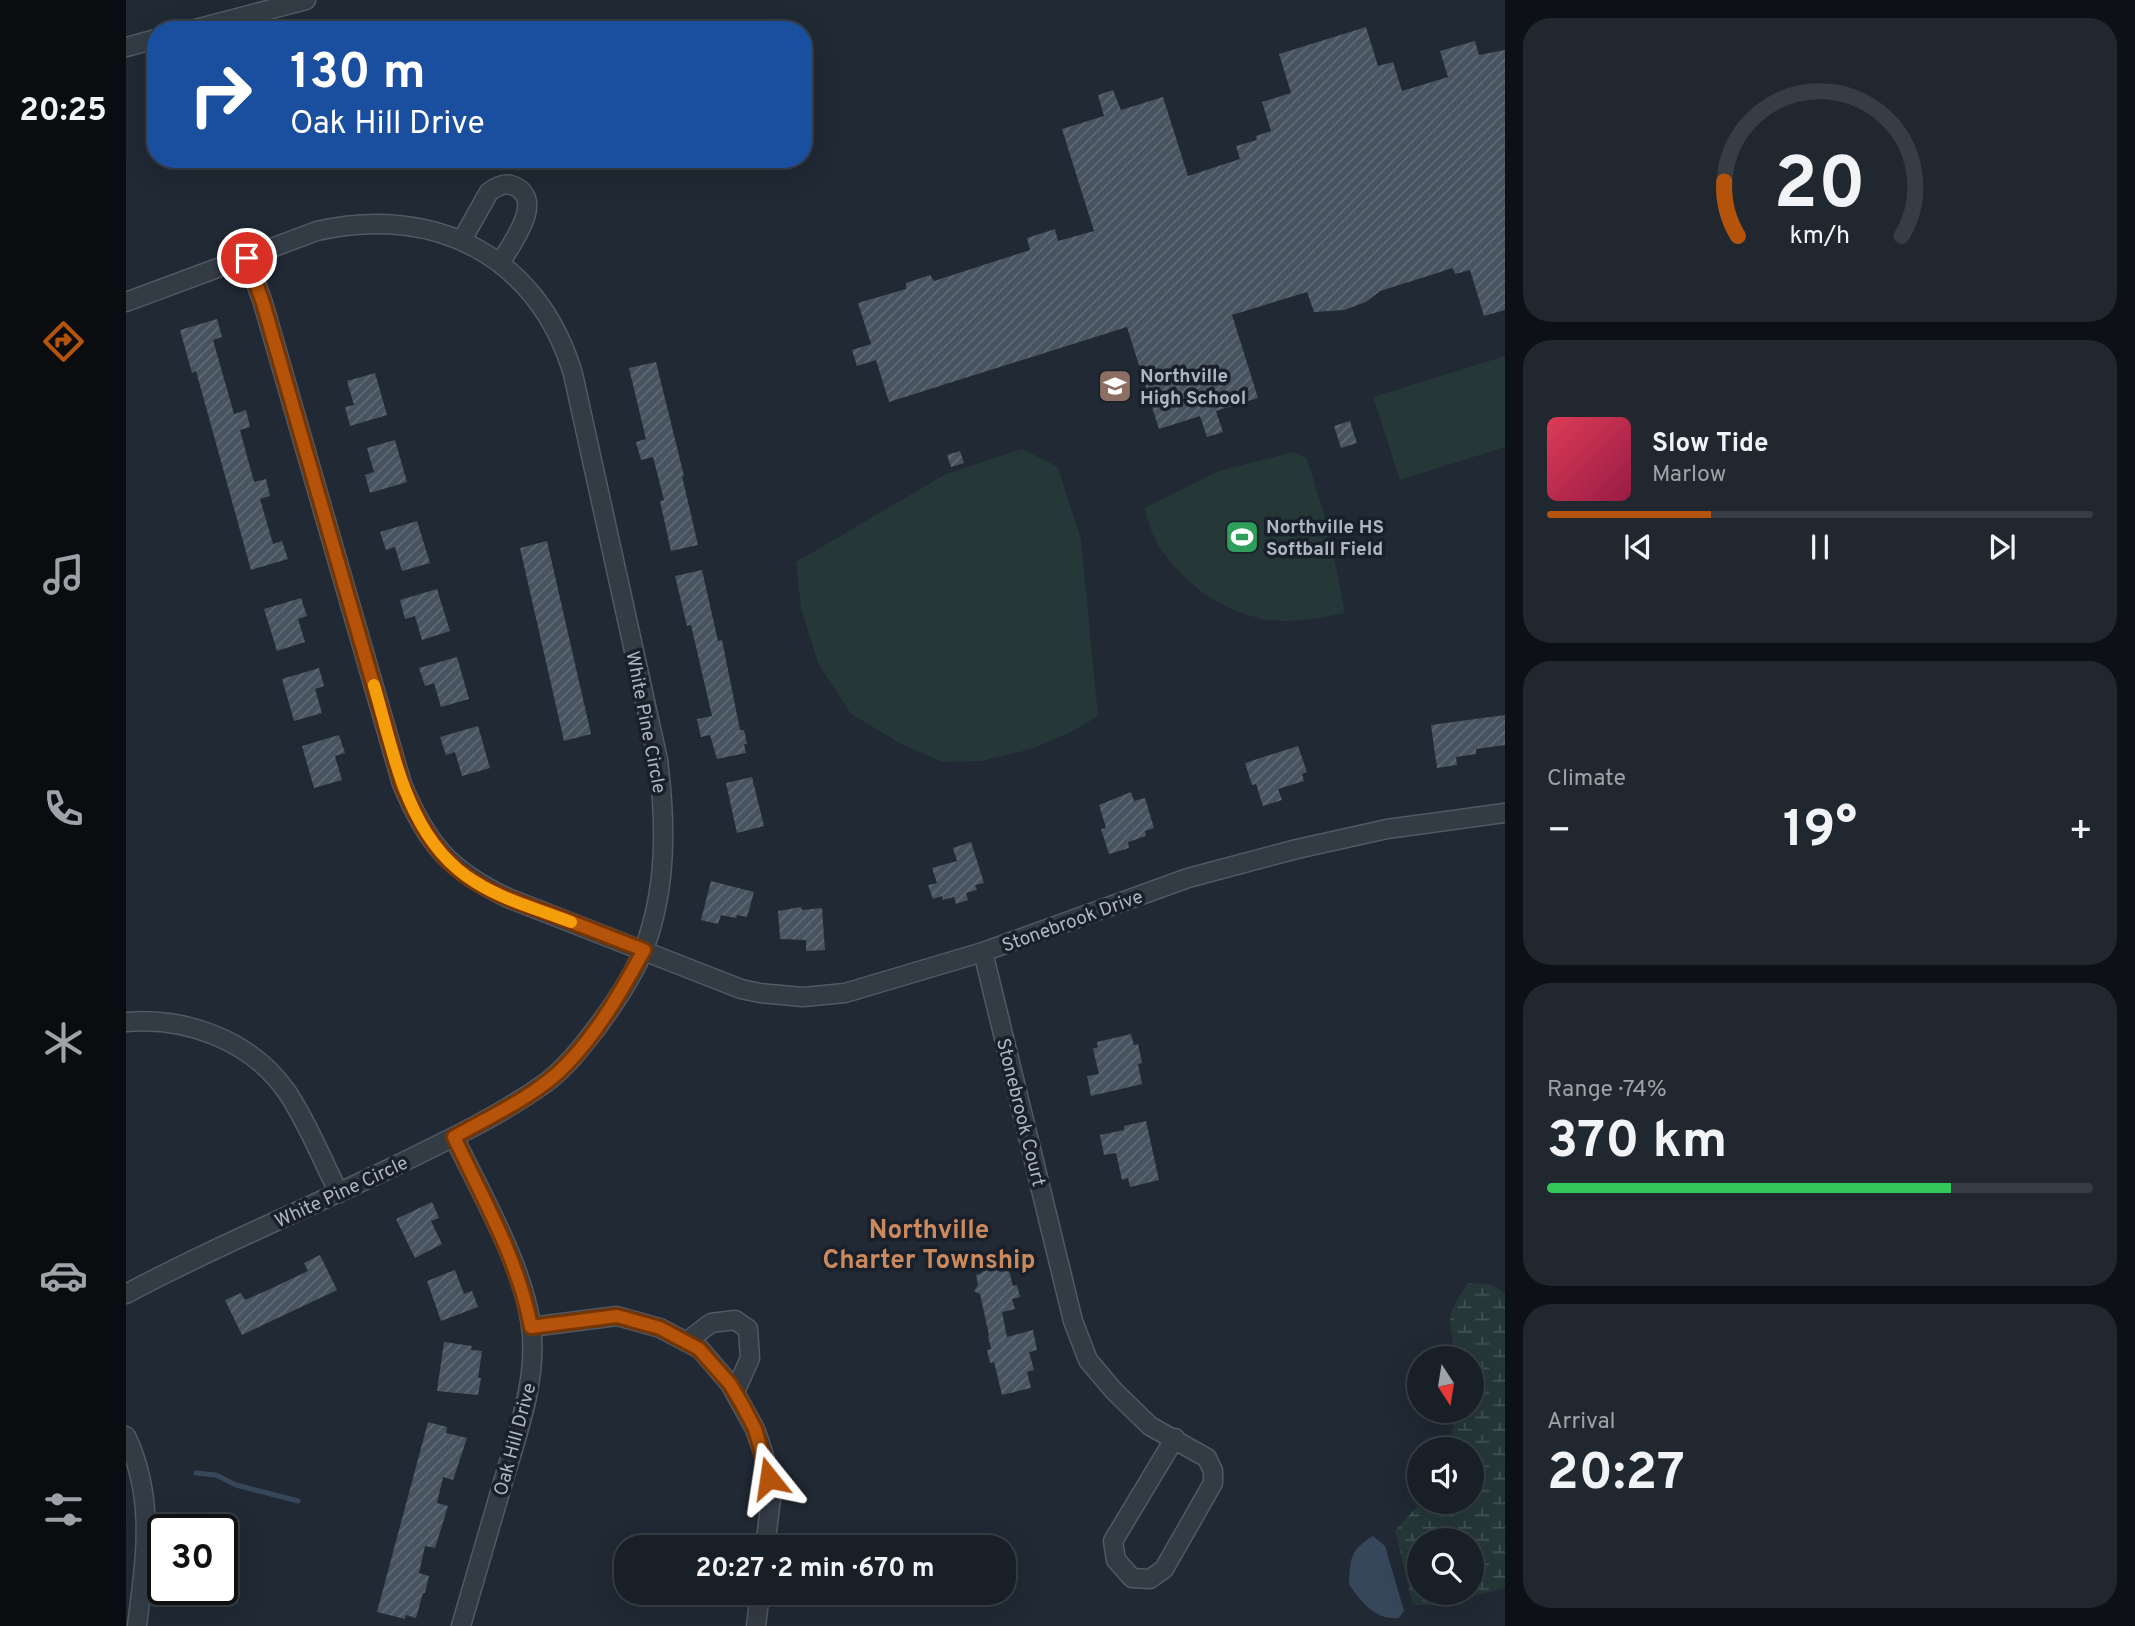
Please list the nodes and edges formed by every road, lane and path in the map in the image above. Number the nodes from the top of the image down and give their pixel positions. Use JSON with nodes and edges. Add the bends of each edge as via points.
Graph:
{"nodes":[{"id":1,"x":306,"y":0,"type":"edge"},
{"id":2,"x":226,"y":21,"type":"edge"},
{"id":3,"x":147,"y":41,"type":"edge"},
{"id":4,"x":126,"y":47,"type":"edge"},
{"id":5,"x":462,"y":240,"type":"junction"},
{"id":6,"x":247,"y":258,"type":"junction"},
{"id":7,"x":501,"y":262,"type":"junction"},
{"id":8,"x":126,"y":302,"type":"edge"},
{"id":9,"x":1505,"y":813,"type":"edge"},
{"id":10,"x":644,"y":950,"type":"junction"},
{"id":11,"x":983,"y":952,"type":"junction"},
{"id":12,"x":126,"y":1022,"type":"edge"},
{"id":13,"x":454,"y":1137,"type":"junction"},
{"id":14,"x":339,"y":1193,"type":"junction"},
{"id":15,"x":126,"y":1294,"type":"edge"},
{"id":16,"x":531,"y":1327,"type":"junction"},
{"id":17,"x":686,"y":1342,"type":"junction"},
{"id":18,"x":735,"y":1392,"type":"junction"},
{"id":19,"x":126,"y":1436,"type":"edge"},
{"id":20,"x":1175,"y":1438,"type":"junction"},
{"id":21,"x":766,"y":1535,"type":"edge"},
{"id":22,"x":758,"y":1605,"type":"edge"},
{"id":23,"x":137,"y":1626,"type":"edge"},
{"id":24,"x":461,"y":1626,"type":"edge"},
{"id":25,"x":756,"y":1626,"type":"edge"}],
"edges":[{"from":1,"to":2,"type":"street"},
{"from":3,"to":4,"type":"street"},
{"from":5,"to":6,"type":"street","name":"White Pine Circle","via":[[409,225],[370,223],[317,231]]},
{"from":5,"to":7,"type":"street","name":"White Pine Circle"},
{"from":5,"to":7,"type":"street","via":[[489,192],[506,185],[517,187],[526,198],[526,217]]},
{"from":6,"to":8,"type":"street","name":"White Pine Circle"},
{"from":6,"to":10,"type":"street","name":"Stonebrook Drive","via":[[402,784],[420,824],[456,868],[477,883]]},
{"from":7,"to":10,"type":"street","name":"White Pine Circle","via":[[537,302],[569,362],[656,750],[664,845]]},
{"from":9,"to":11,"type":"street","name":"Stonebrook Drive","via":[[1387,829],[1188,878]]},
{"from":10,"to":11,"type":"street","name":"Stonebrook Drive","via":[[741,989],[803,997],[845,993]]},
{"from":10,"to":13,"type":"street","name":"White Pine Circle","via":[[614,1004],[566,1065],[544,1084]]},
{"from":11,"to":20,"type":"street","name":"Stonebrook Court","via":[[1073,1321],[1088,1360],[1150,1426]]},
{"from":12,"to":14,"type":"street","via":[[163,1021],[192,1027],[216,1035],[264,1067],[298,1111]]},
{"from":13,"to":14,"type":"street","name":"White Pine Circle"},
{"from":13,"to":16,"type":"street","name":"Oak Hill Drive","via":[[511,1258]]},
{"from":14,"to":15,"type":"street","name":"White Pine Circle"},
{"from":16,"to":17,"type":"street","via":[[617,1316],[660,1328]]},
{"from":16,"to":24,"type":"street","name":"Oak Hill Drive","via":[[527,1402]]},
{"from":17,"to":18,"type":"street","via":[[699,1349]]},
{"from":17,"to":18,"type":"street","via":[[711,1323],[735,1320],[748,1329],[750,1358]]},
{"from":18,"to":21,"type":"street","via":[[755,1429],[769,1478]]},
{"from":19,"to":23,"type":"street","via":[[140,1477],[148,1535]]},
{"from":20,"to":20,"type":"street","name":"Stonebrook Court","via":[[1113,1541],[1116,1560],[1132,1578],[1150,1579],[1164,1569],[1213,1483],[1207,1458]]},
{"from":22,"to":25,"type":"street"}]}
